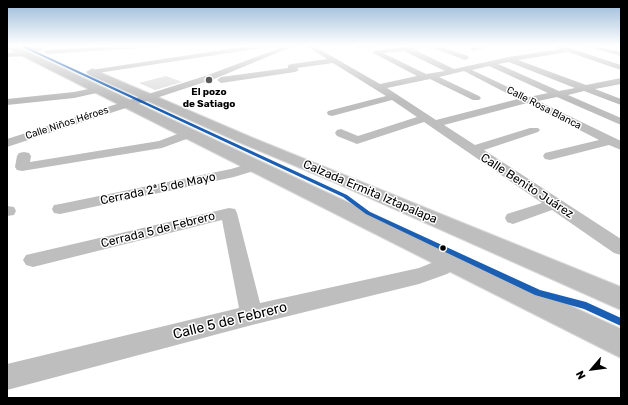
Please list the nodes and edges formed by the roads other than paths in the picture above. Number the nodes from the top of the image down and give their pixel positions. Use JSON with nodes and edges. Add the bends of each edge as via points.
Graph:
{"nodes":[{"id":1,"x":57,"y":64,"type":"edge"},
{"id":2,"x":71,"y":64,"type":"edge"},
{"id":3,"x":144,"y":64,"type":"edge"},
{"id":4,"x":244,"y":64,"type":"edge"},
{"id":5,"x":307,"y":64,"type":"edge"},
{"id":6,"x":342,"y":64,"type":"edge"},
{"id":7,"x":405,"y":64,"type":"edge"},
{"id":8,"x":436,"y":64,"type":"edge"},
{"id":9,"x":491,"y":64,"type":"joint"},
{"id":10,"x":522,"y":64,"type":"edge"},
{"id":11,"x":608,"y":64,"type":"edge"},
{"id":12,"x":241,"y":65,"type":"joint"},
{"id":13,"x":621,"y":68,"type":"edge"},
{"id":14,"x":467,"y":70,"type":"junction"},
{"id":15,"x":91,"y":72,"type":"junction"},
{"id":16,"x":202,"y":72,"type":"dead end"},
{"id":17,"x":454,"y":72,"type":"junction"},
{"id":18,"x":606,"y":74,"type":"dead end"},
{"id":19,"x":428,"y":76,"type":"junction"},
{"id":20,"x":211,"y":77,"type":"junction"},
{"id":21,"x":621,"y":80,"type":"edge"},
{"id":22,"x":191,"y":83,"type":"junction"},
{"id":23,"x":599,"y":86,"type":"junction"},
{"id":24,"x":379,"y":87,"type":"junction"},
{"id":25,"x":587,"y":89,"type":"junction"},
{"id":26,"x":98,"y":90,"type":"junction"},
{"id":27,"x":621,"y":93,"type":"edge"},
{"id":28,"x":559,"y":94,"type":"junction"},
{"id":29,"x":146,"y":96,"type":"junction"},
{"id":30,"x":393,"y":97,"type":"junction"},
{"id":31,"x":476,"y":98,"type":"dead end"},
{"id":32,"x":528,"y":100,"type":"junction"},
{"id":33,"x":7,"y":102,"type":"edge"},
{"id":34,"x":621,"y":102,"type":"edge"},
{"id":35,"x":127,"y":104,"type":"junction"},
{"id":36,"x":332,"y":113,"type":"dead end"},
{"id":37,"x":429,"y":121,"type":"junction"},
{"id":38,"x":621,"y":122,"type":"edge"},
{"id":39,"x":534,"y":130,"type":"dead end"},
{"id":40,"x":341,"y":133,"type":"dead end"},
{"id":41,"x":188,"y":134,"type":"junction"},
{"id":42,"x":7,"y":135,"type":"edge"},
{"id":43,"x":608,"y":141,"type":"junction"},
{"id":44,"x":621,"y":146,"type":"edge"},
{"id":45,"x":472,"y":150,"type":"junction"},
{"id":46,"x":24,"y":156,"type":"dead end"},
{"id":47,"x":550,"y":156,"type":"dead end"},
{"id":48,"x":255,"y":166,"type":"junction"},
{"id":49,"x":554,"y":204,"type":"junction"},
{"id":50,"x":60,"y":209,"type":"dead end"},
{"id":51,"x":513,"y":218,"type":"dead end"},
{"id":52,"x":621,"y":248,"type":"edge"},
{"id":53,"x":33,"y":260,"type":"dead end"},
{"id":54,"x":450,"y":262,"type":"junction"},
{"id":55,"x":621,"y":299,"type":"edge"},
{"id":56,"x":252,"y":315,"type":"junction"},
{"id":57,"x":621,"y":344,"type":"edge"},
{"id":58,"x":7,"y":378,"type":"edge"}],
"edges":[{"from":1,"to":26,"type":"main road","name":"Calzada Ermita Iztapalapa"},
{"from":2,"to":15,"type":"main road","name":"Calzada Ermita Iztapalapa"},
{"from":3,"to":15,"type":"street"},
{"from":4,"to":12,"type":"street"},
{"from":5,"to":22,"type":"street","via":[[291,67],[295,70]]},
{"from":6,"to":24,"type":"street","name":"Calle Benito Juárez"},
{"from":7,"to":19,"type":"street"},
{"from":8,"to":17,"type":"street"},
{"from":9,"to":14,"type":"street"},
{"from":9,"to":28,"type":"street"},
{"from":10,"to":25,"type":"street"},
{"from":11,"to":13,"type":"street"},
{"from":12,"to":20,"type":"street"},
{"from":14,"to":17,"type":"street"},
{"from":14,"to":32,"type":"street","name":"Calle Rosa Blanca"},
{"from":15,"to":29,"type":"main road","name":"Calzada Ermita Iztapalapa"},
{"from":16,"to":20,"type":"street"},
{"from":17,"to":19,"type":"street"},
{"from":18,"to":21,"type":"street"},
{"from":19,"to":24,"type":"street"},
{"from":19,"to":31,"type":"street"},
{"from":20,"to":22,"type":"street"},
{"from":21,"to":23,"type":"street"},
{"from":22,"to":29,"type":"street","name":"Calle Niños Héroes"},
{"from":23,"to":25,"type":"street"},
{"from":23,"to":27,"type":"street"},
{"from":24,"to":30,"type":"street","name":"Calle Benito Juárez"},
{"from":25,"to":28,"type":"street"},
{"from":25,"to":34,"type":"street"},
{"from":26,"to":33,"type":"street"},
{"from":26,"to":35,"type":"main road","name":"Calzada Ermita Iztapalapa"},
{"from":28,"to":32,"type":"street"},
{"from":28,"to":38,"type":"street"},
{"from":29,"to":35,"type":"street","name":"Calle Niños Héroes"},
{"from":29,"to":55,"type":"main road","name":"Calzada Ermita Iztapalapa","via":[[248,142],[342,179]]},
{"from":30,"to":36,"type":"street"},
{"from":30,"to":37,"type":"street","name":"Calle Benito Juárez"},
{"from":32,"to":37,"type":"street"},
{"from":32,"to":43,"type":"street","name":"Calle Rosa Blanca"},
{"from":35,"to":41,"type":"main road","name":"Calzada Ermita Iztapalapa"},
{"from":35,"to":42,"type":"street","name":"Calle Niños Héroes"},
{"from":37,"to":40,"type":"street","via":[[357,140]]},
{"from":37,"to":45,"type":"street","name":"Calle Benito Juárez"},
{"from":39,"to":45,"type":"street"},
{"from":41,"to":46,"type":"street","via":[[162,144],[22,167]]},
{"from":41,"to":48,"type":"main road","name":"Calzada Ermita Iztapalapa"},
{"from":43,"to":44,"type":"street","name":"Calle Rosa Blanca"},
{"from":43,"to":47,"type":"street"},
{"from":45,"to":49,"type":"street","name":"Calle Benito Juárez"},
{"from":48,"to":50,"type":"street","name":"Cerrada 2ª 5 de Mayo","via":[[234,173]]},
{"from":48,"to":54,"type":"main road","name":"Calzada Ermita Iztapalapa"},
{"from":49,"to":51,"type":"street"},
{"from":49,"to":52,"type":"street","name":"Calle Benito Juárez"},
{"from":53,"to":56,"type":"street","name":"Cerrada 5 de Febrero","via":[[229,213]]},
{"from":54,"to":56,"type":"street","name":"Calle 5 de Febrero","via":[[440,269],[419,276]]},
{"from":54,"to":57,"type":"main road","name":"Calzada Ermita Iztapalapa"},
{"from":56,"to":58,"type":"street","name":"Calle 5 de Febrero"}]}
